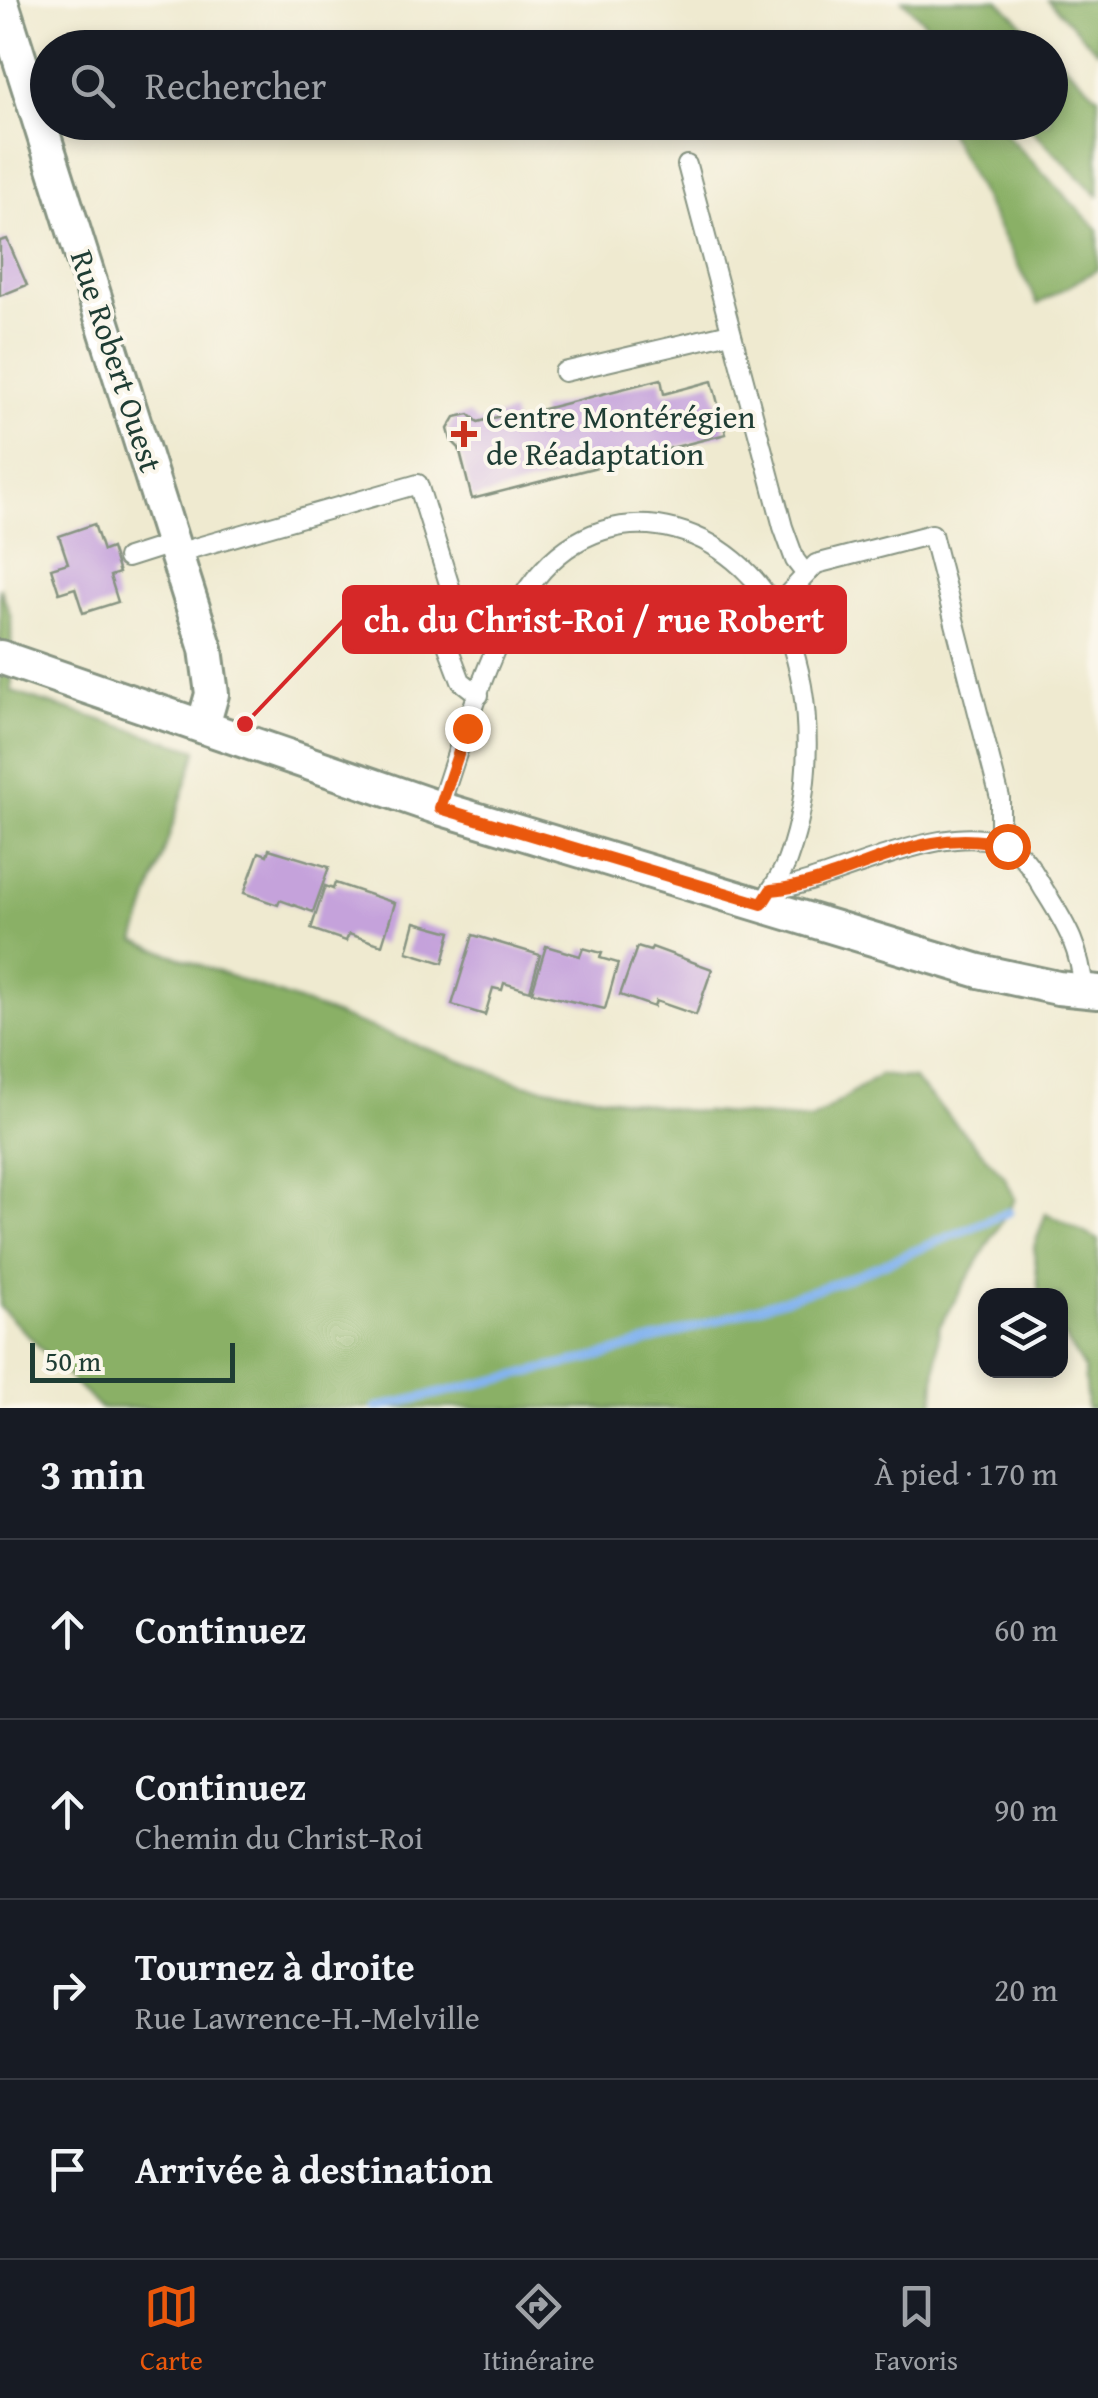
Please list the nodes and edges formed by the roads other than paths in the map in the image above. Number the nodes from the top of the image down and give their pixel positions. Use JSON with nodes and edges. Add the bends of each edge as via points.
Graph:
{"nodes":[{"id":1,"x":2,"y":0,"type":"edge"},
{"id":2,"x":30,"y":89,"type":"edge"},
{"id":3,"x":46,"y":140,"type":"edge"},
{"id":4,"x":687,"y":165,"type":"dead end"},
{"id":5,"x":730,"y":333,"type":"junction"},
{"id":6,"x":564,"y":372,"type":"dead end"},
{"id":7,"x":175,"y":548,"type":"junction"},
{"id":8,"x":127,"y":558,"type":"dead end"},
{"id":9,"x":805,"y":573,"type":"junction"},
{"id":10,"x":774,"y":608,"type":"junction"},
{"id":11,"x":0,"y":657,"type":"edge"},
{"id":12,"x":479,"y":695,"type":"junction"},
{"id":13,"x":204,"y":726,"type":"junction"},
{"id":14,"x":440,"y":808,"type":"junction"},
{"id":15,"x":995,"y":842,"type":"junction"},
{"id":16,"x":767,"y":897,"type":"junction"},
{"id":17,"x":1091,"y":992,"type":"edge"}],
"edges":[{"from":1,"to":2,"type":"street","name":"Rue Robert Ouest"},
{"from":3,"to":7,"type":"street","name":"Rue Robert Ouest"},
{"from":4,"to":5,"type":"lane"},
{"from":5,"to":6,"type":"lane"},
{"from":5,"to":9,"type":"lane","via":[[783,528]]},
{"from":7,"to":8,"type":"lane"},
{"from":7,"to":12,"type":"lane","via":[[418,484],[460,619],[440,626],[460,681]]},
{"from":7,"to":13,"type":"street","name":"Rue Robert Ouest","via":[[210,665]]},
{"from":9,"to":10,"type":"lane"},
{"from":9,"to":15,"type":"lane","via":[[816,564],[932,534],[998,788],[1002,814]]},
{"from":10,"to":12,"type":"lane","via":[[747,572],[708,542],[644,523],[609,527],[572,544],[535,580]]},
{"from":10,"to":16,"type":"lane","via":[[801,683],[806,754],[788,862]]},
{"from":11,"to":13,"type":"street"},
{"from":12,"to":14,"type":"lane"},
{"from":13,"to":14,"type":"street"},
{"from":14,"to":16,"type":"street"},
{"from":15,"to":16,"type":"lane","via":[[938,842]]},
{"from":15,"to":17,"type":"lane","via":[[1017,852],[1051,901],[1076,944]]},
{"from":16,"to":17,"type":"street","via":[[979,971]]}]}
